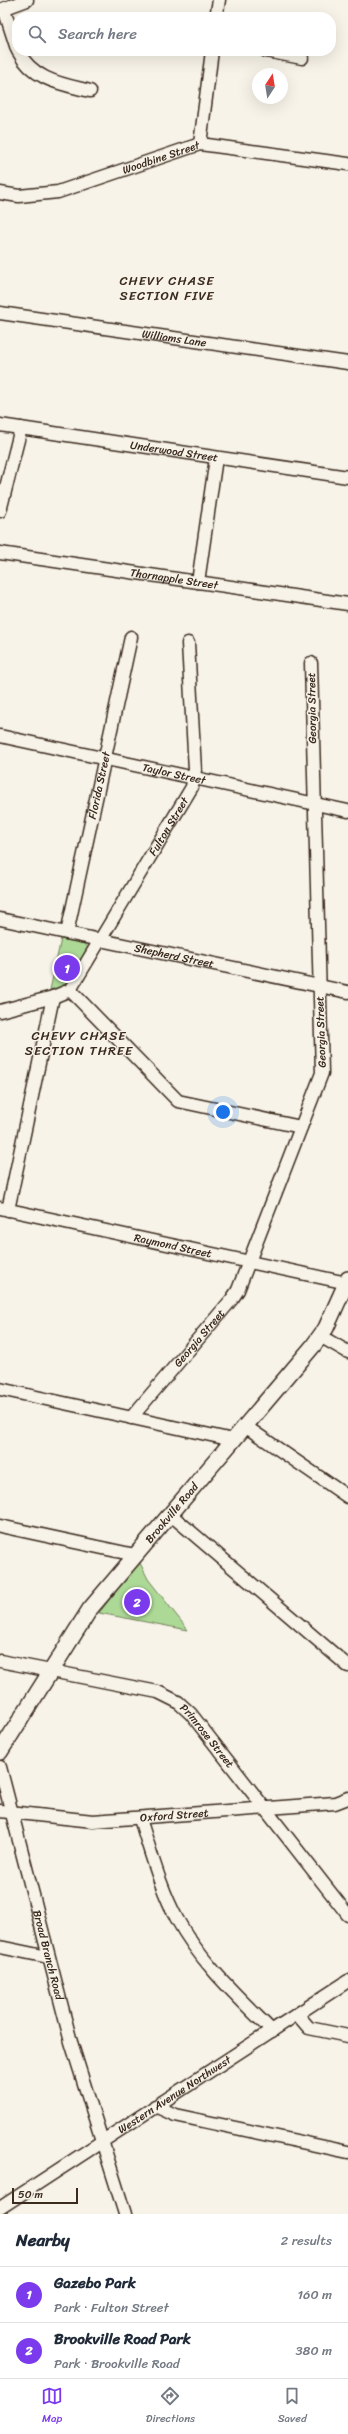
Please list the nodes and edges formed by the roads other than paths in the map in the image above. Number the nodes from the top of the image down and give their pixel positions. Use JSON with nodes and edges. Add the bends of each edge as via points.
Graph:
{"nodes":[{"id":1,"x":27,"y":0,"type":"edge"},
{"id":2,"x":218,"y":0,"type":"edge"},
{"id":3,"x":2,"y":10,"type":"edge"},
{"id":4,"x":217,"y":12,"type":"edge"},
{"id":5,"x":12,"y":37,"type":"edge"},
{"id":6,"x":21,"y":56,"type":"edge"},
{"id":7,"x":211,"y":56,"type":"edge"},
{"id":8,"x":292,"y":56,"type":"edge"},
{"id":9,"x":302,"y":58,"type":"dead end"},
{"id":10,"x":90,"y":91,"type":"dead end"},
{"id":11,"x":200,"y":144,"type":"junction"},
{"id":12,"x":348,"y":164,"type":"edge"},
{"id":13,"x":0,"y":193,"type":"edge"},
{"id":14,"x":0,"y":313,"type":"edge"},
{"id":15,"x":348,"y":362,"type":"edge"},
{"id":16,"x":0,"y":425,"type":"edge"},
{"id":17,"x":21,"y":428,"type":"junction"},
{"id":18,"x":216,"y":458,"type":"junction"},
{"id":19,"x":348,"y":477,"type":"edge"},
{"id":20,"x":0,"y":511,"type":"edge"},
{"id":21,"x":0,"y":553,"type":"edge"},
{"id":22,"x":198,"y":582,"type":"junction"},
{"id":23,"x":348,"y":604,"type":"edge"},
{"id":24,"x":131,"y":637,"type":"dead end"},
{"id":25,"x":188,"y":643,"type":"dead end"},
{"id":26,"x":311,"y":663,"type":"dead end"},
{"id":27,"x":0,"y":736,"type":"edge"},
{"id":28,"x":104,"y":758,"type":"junction"},
{"id":29,"x":194,"y":778,"type":"junction"},
{"id":30,"x":314,"y":804,"type":"junction"},
{"id":31,"x":348,"y":811,"type":"edge"},
{"id":32,"x":0,"y":919,"type":"edge"},
{"id":33,"x":67,"y":933,"type":"junction"},
{"id":34,"x":100,"y":940,"type":"junction"},
{"id":35,"x":320,"y":986,"type":"junction"},
{"id":36,"x":70,"y":990,"type":"junction"},
{"id":37,"x":348,"y":992,"type":"edge"},
{"id":38,"x":53,"y":997,"type":"junction"},
{"id":39,"x":0,"y":1011,"type":"edge"},
{"id":40,"x":301,"y":1127,"type":"junction"},
{"id":41,"x":4,"y":1209,"type":"edge"},
{"id":42,"x":250,"y":1261,"type":"junction"},
{"id":43,"x":347,"y":1281,"type":"edge"},
{"id":44,"x":320,"y":1336,"type":"junction"},
{"id":45,"x":348,"y":1352,"type":"edge"},
{"id":46,"x":0,"y":1389,"type":"edge"},
{"id":47,"x":131,"y":1418,"type":"junction"},
{"id":48,"x":245,"y":1426,"type":"junction"},
{"id":49,"x":234,"y":1440,"type":"junction"},
{"id":50,"x":348,"y":1497,"type":"edge"},
{"id":51,"x":170,"y":1514,"type":"junction"},
{"id":52,"x":0,"y":1526,"type":"edge"},
{"id":53,"x":135,"y":1555,"type":"junction"},
{"id":54,"x":0,"y":1662,"type":"edge"},
{"id":55,"x":348,"y":1666,"type":"edge"},
{"id":56,"x":50,"y":1672,"type":"junction"},
{"id":57,"x":0,"y":1752,"type":"edge"},
{"id":58,"x":0,"y":1767,"type":"edge"},
{"id":59,"x":348,"y":1798,"type":"edge"},
{"id":60,"x":264,"y":1809,"type":"junction"},
{"id":61,"x":0,"y":1811,"type":"edge"},
{"id":62,"x":13,"y":1814,"type":"junction"},
{"id":63,"x":140,"y":1819,"type":"junction"},
{"id":64,"x":348,"y":1915,"type":"edge"},
{"id":65,"x":0,"y":1947,"type":"edge"},
{"id":66,"x":48,"y":1957,"type":"junction"},
{"id":67,"x":348,"y":1981,"type":"edge"},
{"id":68,"x":297,"y":2014,"type":"junction"},
{"id":69,"x":272,"y":2031,"type":"junction"},
{"id":70,"x":348,"y":2036,"type":"edge"},
{"id":71,"x":155,"y":2106,"type":"junction"},
{"id":72,"x":102,"y":2141,"type":"junction"},
{"id":73,"x":348,"y":2152,"type":"edge"},
{"id":74,"x":0,"y":2208,"type":"edge"},
{"id":75,"x":125,"y":2214,"type":"edge"}],
"edges":[{"from":1,"to":3,"type":"street"},
{"from":2,"to":4,"type":"street"},
{"from":3,"to":5,"type":"street"},
{"from":6,"to":10,"type":"street","via":[[31,70],[43,77]]},
{"from":7,"to":11,"type":"street"},
{"from":8,"to":9,"type":"street"},
{"from":11,"to":12,"type":"street","name":"Woodbine Street"},
{"from":11,"to":13,"type":"street","name":"Woodbine Street","via":[[58,192],[19,196]]},
{"from":14,"to":15,"type":"street","name":"Williams Lane"},
{"from":16,"to":17,"type":"street","name":"Underwood Street"},
{"from":17,"to":18,"type":"street","name":"Underwood Street"},
{"from":17,"to":20,"type":"street"},
{"from":18,"to":19,"type":"street","name":"Underwood Street"},
{"from":18,"to":22,"type":"street"},
{"from":21,"to":22,"type":"street","name":"Thornapple Street"},
{"from":22,"to":23,"type":"street","name":"Thornapple Street"},
{"from":24,"to":28,"type":"street","name":"Florida Street"},
{"from":25,"to":29,"type":"street","name":"Fulton Street"},
{"from":26,"to":30,"type":"street","name":"Georgia Street"},
{"from":27,"to":28,"type":"street","name":"Taylor Street"},
{"from":28,"to":29,"type":"street","name":"Taylor Street"},
{"from":28,"to":33,"type":"street","name":"Florida Street"},
{"from":29,"to":30,"type":"street","name":"Taylor Street"},
{"from":29,"to":34,"type":"street","name":"Fulton Street","via":[[192,787]]},
{"from":30,"to":31,"type":"street","name":"Taylor Street"},
{"from":30,"to":35,"type":"street","name":"Georgia Street"},
{"from":32,"to":33,"type":"street","name":"Shepherd Street"},
{"from":33,"to":34,"type":"street","name":"Shepherd Street"},
{"from":34,"to":35,"type":"street","name":"Shepherd Street"},
{"from":34,"to":36,"type":"street","name":"Fulton Street"},
{"from":35,"to":37,"type":"street","name":"Shepherd Street"},
{"from":35,"to":40,"type":"street","name":"Georgia Street","via":[[322,1073]]},
{"from":36,"to":38,"type":"street"},
{"from":36,"to":40,"type":"street","via":[[178,1101]]},
{"from":38,"to":39,"type":"street"},
{"from":38,"to":41,"type":"street"},
{"from":40,"to":42,"type":"street","name":"Georgia Street"},
{"from":41,"to":42,"type":"street","name":"Raymond Street"},
{"from":42,"to":43,"type":"street","name":"Raymond Street"},
{"from":42,"to":47,"type":"street","name":"Georgia Street","via":[[232,1299]]},
{"from":43,"to":44,"type":"main road","name":"Brookville Road"},
{"from":44,"to":45,"type":"street"},
{"from":44,"to":48,"type":"main road","name":"Brookville Road"},
{"from":46,"to":47,"type":"street"},
{"from":47,"to":49,"type":"street"},
{"from":48,"to":49,"type":"main road","name":"Brookville Road"},
{"from":48,"to":50,"type":"street"},
{"from":49,"to":51,"type":"main road","name":"Brookville Road"},
{"from":51,"to":53,"type":"main road","name":"Brookville Road"},
{"from":51,"to":55,"type":"street"},
{"from":52,"to":53,"type":"street"},
{"from":53,"to":56,"type":"main road","name":"Brookville Road","via":[[87,1613]]},
{"from":54,"to":56,"type":"street","name":"Primrose Street"},
{"from":56,"to":57,"type":"main road","name":"Brookville Road"},
{"from":56,"to":60,"type":"street","name":"Primrose Street","via":[[158,1692],[178,1702],[191,1714]]},
{"from":58,"to":62,"type":"street","name":"Broad Branch Road"},
{"from":59,"to":60,"type":"street","name":"Oxford Street","via":[[335,1803]]},
{"from":60,"to":63,"type":"street","name":"Oxford Street"},
{"from":60,"to":64,"type":"street","name":"Primrose Street"},
{"from":61,"to":62,"type":"street","name":"Oxford Street"},
{"from":62,"to":63,"type":"street","name":"Oxford Street","via":[[93,1821]]},
{"from":62,"to":66,"type":"street","name":"Broad Branch Road"},
{"from":63,"to":69,"type":"street","via":[[165,1894],[187,1936],[216,1974]]},
{"from":65,"to":66,"type":"street"},
{"from":66,"to":72,"type":"street","name":"Broad Branch Road"},
{"from":67,"to":68,"type":"street","name":"Western Avenue Northwest"},
{"from":68,"to":69,"type":"street","name":"Western Avenue Northwest"},
{"from":68,"to":70,"type":"street","via":[[309,2028]]},
{"from":69,"to":71,"type":"street","name":"Western Avenue Northwest"},
{"from":71,"to":72,"type":"street","name":"Western Avenue Northwest"},
{"from":71,"to":73,"type":"street","via":[[175,2115]]},
{"from":72,"to":74,"type":"street","name":"Western Avenue Northwest"},
{"from":72,"to":75,"type":"street","name":"Broad Branch Road"}]}
